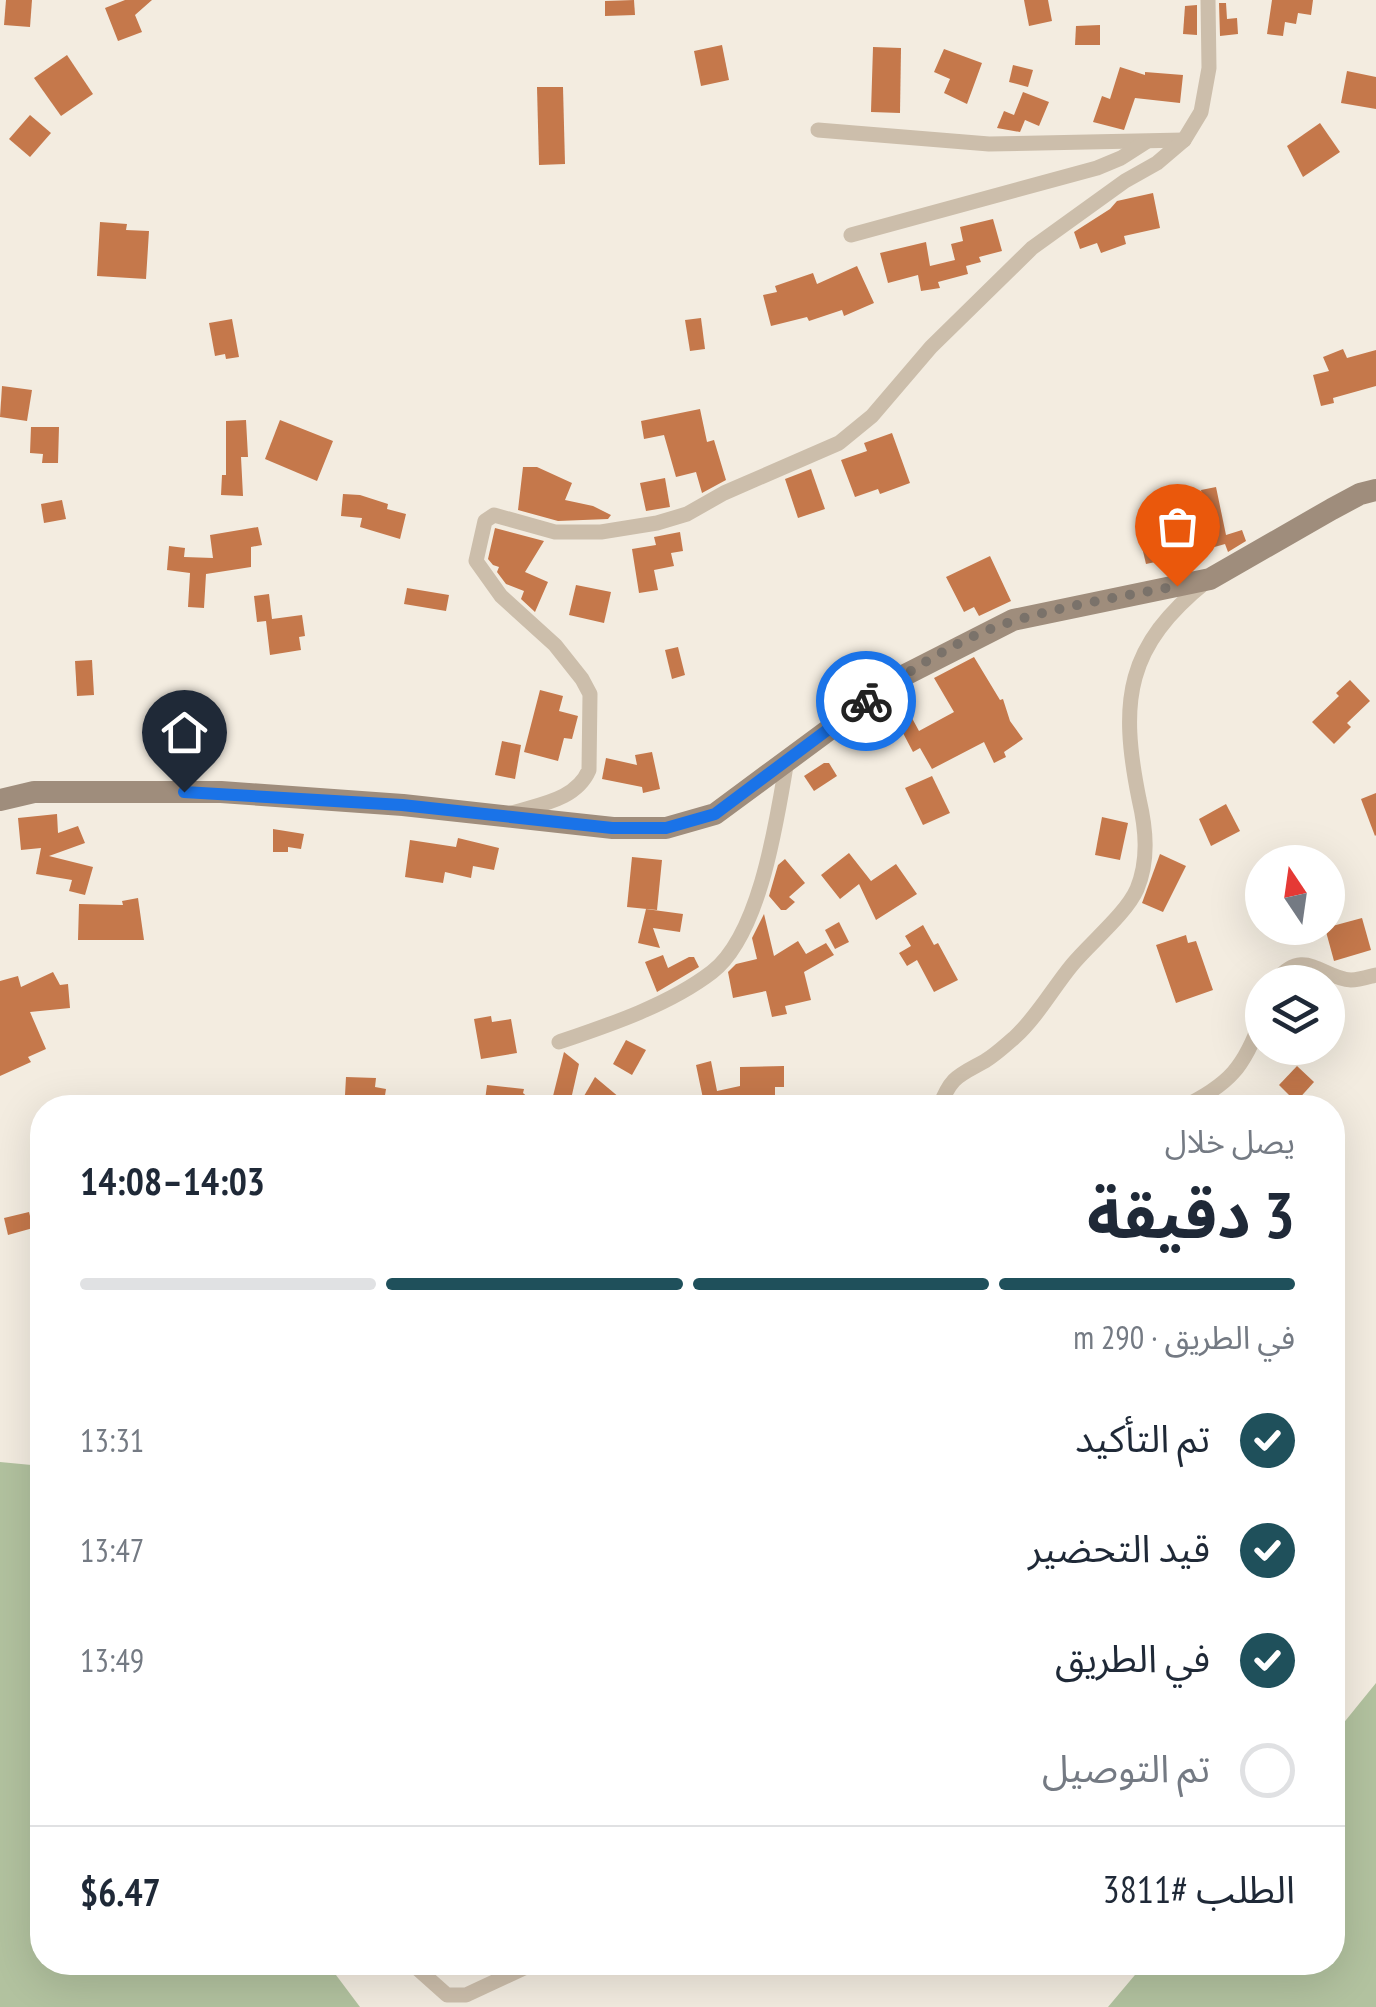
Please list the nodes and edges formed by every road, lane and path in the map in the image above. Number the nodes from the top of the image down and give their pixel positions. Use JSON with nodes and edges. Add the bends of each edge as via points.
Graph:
{"nodes":[{"id":1,"x":1208,"y":0,"type":"edge"},
{"id":2,"x":818,"y":130,"type":"dead end"},
{"id":3,"x":1184,"y":140,"type":"junction"},
{"id":4,"x":1146,"y":142,"type":"junction"},
{"id":5,"x":851,"y":235,"type":"dead end"},
{"id":6,"x":1376,"y":490,"type":"edge"},
{"id":7,"x":1210,"y":579,"type":"junction"},
{"id":8,"x":787,"y":760,"type":"junction"},
{"id":9,"x":0,"y":800,"type":"edge"},
{"id":10,"x":503,"y":816,"type":"junction"},
{"id":11,"x":1376,"y":975,"type":"edge"},
{"id":12,"x":1345,"y":980,"type":"edge"},
{"id":13,"x":559,"y":1042,"type":"dead end"},
{"id":14,"x":1245,"y":1059,"type":"edge"},
{"id":15,"x":945,"y":1095,"type":"edge"},
{"id":16,"x":1209,"y":1095,"type":"edge"},
{"id":17,"x":425,"y":1975,"type":"edge"},
{"id":18,"x":510,"y":1975,"type":"edge"}],
"edges":[{"from":1,"to":3,"type":"street","via":[[1209,68],[1201,112]]},
{"from":2,"to":4,"type":"street","via":[[989,144]]},
{"from":3,"to":4,"type":"street"},
{"from":3,"to":10,"type":"street","via":[[1032,248],[931,346],[872,416],[838,443],[657,523],[555,532],[489,516],[476,561],[501,596],[576,670],[591,710],[584,782],[564,797]]},
{"from":4,"to":5,"type":"street","via":[[1097,168]]},
{"from":6,"to":7,"type":"street"},
{"from":7,"to":8,"type":"street","via":[[1014,620],[900,678]]},
{"from":7,"to":15,"type":"street","via":[[1170,612],[1135,673],[1131,745],[1146,824],[1136,892],[1018,1034],[958,1075]]},
{"from":8,"to":10,"type":"street","via":[[715,814],[666,828]]},
{"from":8,"to":13,"type":"street","via":[[770,861],[736,946],[713,972],[671,996]]},
{"from":9,"to":10,"type":"street","via":[[34,792],[221,792]]},
{"from":11,"to":12,"type":"street"},
{"from":14,"to":16,"type":"street"},
{"from":17,"to":18,"type":"street","via":[[447,1995],[466,1995]]}]}
